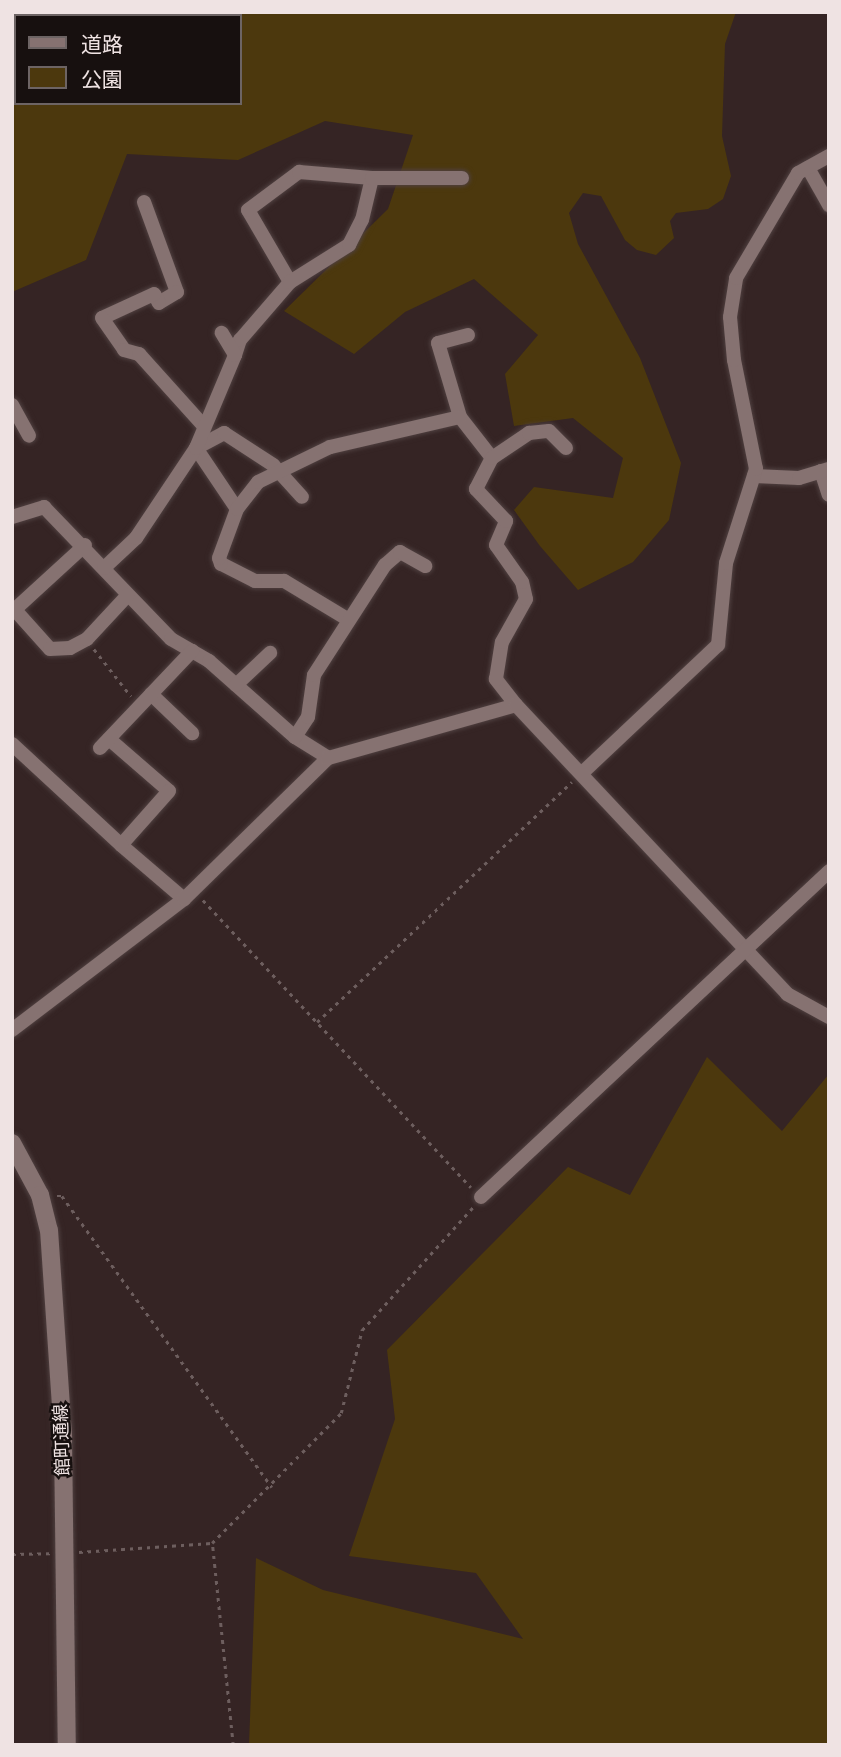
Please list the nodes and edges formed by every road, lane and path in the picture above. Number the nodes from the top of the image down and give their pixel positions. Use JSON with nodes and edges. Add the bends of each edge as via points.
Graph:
{"nodes":[{"id":1,"x":829,"y":156,"type":"edge"},
{"id":2,"x":808,"y":168,"type":"junction"},
{"id":3,"x":372,"y":178,"type":"junction"},
{"id":4,"x":461,"y":178,"type":"dead end"},
{"id":5,"x":144,"y":202,"type":"dead end"},
{"id":6,"x":829,"y":205,"type":"edge"},
{"id":7,"x":290,"y":282,"type":"junction"},
{"id":8,"x":222,"y":333,"type":"dead end"},
{"id":9,"x":468,"y":335,"type":"dead end"},
{"id":10,"x":235,"y":355,"type":"junction"},
{"id":11,"x":12,"y":405,"type":"edge"},
{"id":12,"x":460,"y":417,"type":"junction"},
{"id":13,"x":202,"y":424,"type":"junction"},
{"id":14,"x":29,"y":436,"type":"dead end"},
{"id":15,"x":196,"y":448,"type":"junction"},
{"id":16,"x":566,"y":448,"type":"dead end"},
{"id":17,"x":492,"y":458,"type":"junction"},
{"id":18,"x":825,"y":470,"type":"edge"},
{"id":19,"x":279,"y":472,"type":"junction"},
{"id":20,"x":754,"y":476,"type":"junction"},
{"id":21,"x":829,"y":495,"type":"edge"},
{"id":22,"x":302,"y":497,"type":"dead end"},
{"id":23,"x":237,"y":509,"type":"junction"},
{"id":24,"x":12,"y":517,"type":"edge"},
{"id":25,"x":85,"y":545,"type":"junction"},
{"id":26,"x":425,"y":566,"type":"dead end"},
{"id":27,"x":104,"y":568,"type":"junction"},
{"id":28,"x":127,"y":596,"type":"junction"},
{"id":29,"x":14,"y":611,"type":"edge"},
{"id":30,"x":349,"y":620,"type":"junction"},
{"id":31,"x":87,"y":639,"type":"junction"},
{"id":32,"x":192,"y":651,"type":"junction"},
{"id":33,"x":270,"y":653,"type":"dead end"},
{"id":34,"x":236,"y":685,"type":"junction"},
{"id":35,"x":151,"y":694,"type":"junction"},
{"id":36,"x":516,"y":705,"type":"junction"},
{"id":37,"x":140,"y":706,"type":"junction"},
{"id":38,"x":192,"y":733,"type":"dead end"},
{"id":39,"x":295,"y":737,"type":"junction"},
{"id":40,"x":12,"y":744,"type":"edge"},
{"id":41,"x":328,"y":758,"type":"junction"},
{"id":42,"x":582,"y":773,"type":"junction"},
{"id":43,"x":121,"y":845,"type":"junction"},
{"id":44,"x":829,"y":871,"type":"edge"},
{"id":45,"x":189,"y":894,"type":"junction"},
{"id":46,"x":746,"y":947,"type":"junction"},
{"id":47,"x":829,"y":1017,"type":"edge"},
{"id":48,"x":317,"y":1022,"type":"junction"},
{"id":49,"x":12,"y":1030,"type":"edge"},
{"id":50,"x":12,"y":1143,"type":"edge"},
{"id":51,"x":40,"y":1195,"type":"junction"},
{"id":52,"x":481,"y":1197,"type":"junction"},
{"id":53,"x":272,"y":1487,"type":"junction"},
{"id":54,"x":212,"y":1543,"type":"junction"},
{"id":55,"x":64,"y":1553,"type":"junction"},
{"id":56,"x":12,"y":1554,"type":"edge"},
{"id":57,"x":67,"y":1745,"type":"edge"},
{"id":58,"x":233,"y":1745,"type":"edge"}],
"edges":[{"from":1,"to":2,"type":"street"},
{"from":2,"to":6,"type":"street"},
{"from":2,"to":20,"type":"street","via":[[798,173],[736,278],[730,317],[751,431]]},
{"from":3,"to":4,"type":"street"},
{"from":3,"to":7,"type":"street","via":[[362,220],[349,245]]},
{"from":3,"to":7,"type":"street","via":[[299,172],[248,210]]},
{"from":5,"to":13,"type":"street","via":[[177,292],[159,303],[154,294],[102,318],[124,350],[139,354]]},
{"from":7,"to":10,"type":"street","via":[[240,340]]},
{"from":8,"to":10,"type":"street"},
{"from":9,"to":12,"type":"street","via":[[438,343]]},
{"from":10,"to":13,"type":"street"},
{"from":11,"to":14,"type":"street"},
{"from":12,"to":17,"type":"street"},
{"from":12,"to":19,"type":"street","via":[[330,447]]},
{"from":13,"to":15,"type":"street"},
{"from":15,"to":19,"type":"street","via":[[224,433]]},
{"from":15,"to":23,"type":"street"},
{"from":15,"to":27,"type":"street","via":[[136,538]]},
{"from":16,"to":17,"type":"street","via":[[549,431],[529,433]]},
{"from":17,"to":36,"type":"street","via":[[476,489],[506,521],[496,545],[501,559],[522,582],[526,599],[502,642],[496,679]]},
{"from":18,"to":20,"type":"street","via":[[799,478]]},
{"from":18,"to":21,"type":"street"},
{"from":19,"to":22,"type":"street"},
{"from":19,"to":23,"type":"street","via":[[258,482]]},
{"from":20,"to":42,"type":"street","via":[[726,564],[718,645]]},
{"from":23,"to":30,"type":"street","via":[[219,558],[221,564],[255,581],[284,581]]},
{"from":24,"to":25,"type":"street","via":[[44,506]]},
{"from":25,"to":27,"type":"street"},
{"from":25,"to":29,"type":"street"},
{"from":26,"to":30,"type":"street","via":[[400,552],[384,565]]},
{"from":27,"to":28,"type":"street"},
{"from":28,"to":31,"type":"street"},
{"from":28,"to":32,"type":"street","via":[[172,639]]},
{"from":29,"to":31,"type":"street","via":[[50,649],[70,648]]},
{"from":30,"to":39,"type":"street","via":[[314,675],[308,717]]},
{"from":31,"to":37,"type":"path"},
{"from":32,"to":34,"type":"street"},
{"from":32,"to":35,"type":"street"},
{"from":33,"to":34,"type":"street"},
{"from":34,"to":39,"type":"street"},
{"from":35,"to":37,"type":"street"},
{"from":35,"to":38,"type":"street"},
{"from":36,"to":41,"type":"street"},
{"from":36,"to":42,"type":"street"},
{"from":37,"to":43,"type":"street","via":[[105,743],[169,791]]},
{"from":39,"to":41,"type":"street"},
{"from":40,"to":43,"type":"street"},
{"from":41,"to":45,"type":"street"},
{"from":42,"to":46,"type":"street"},
{"from":42,"to":48,"type":"path"},
{"from":43,"to":45,"type":"street"},
{"from":44,"to":46,"type":"street"},
{"from":45,"to":48,"type":"path"},
{"from":45,"to":49,"type":"street"},
{"from":46,"to":47,"type":"street","via":[[787,994]]},
{"from":46,"to":52,"type":"street"},
{"from":48,"to":52,"type":"path"},
{"from":50,"to":51,"type":"main road","name":"館町通線"},
{"from":51,"to":53,"type":"path","via":[[62,1196]]},
{"from":51,"to":55,"type":"main road","name":"館町通線","via":[[49,1230],[63,1438]]},
{"from":52,"to":53,"type":"path","via":[[362,1330],[341,1413]]},
{"from":53,"to":54,"type":"path"},
{"from":54,"to":55,"type":"path"},
{"from":54,"to":58,"type":"path"},
{"from":55,"to":56,"type":"path"},
{"from":55,"to":57,"type":"main road","name":"館町通線"}]}
